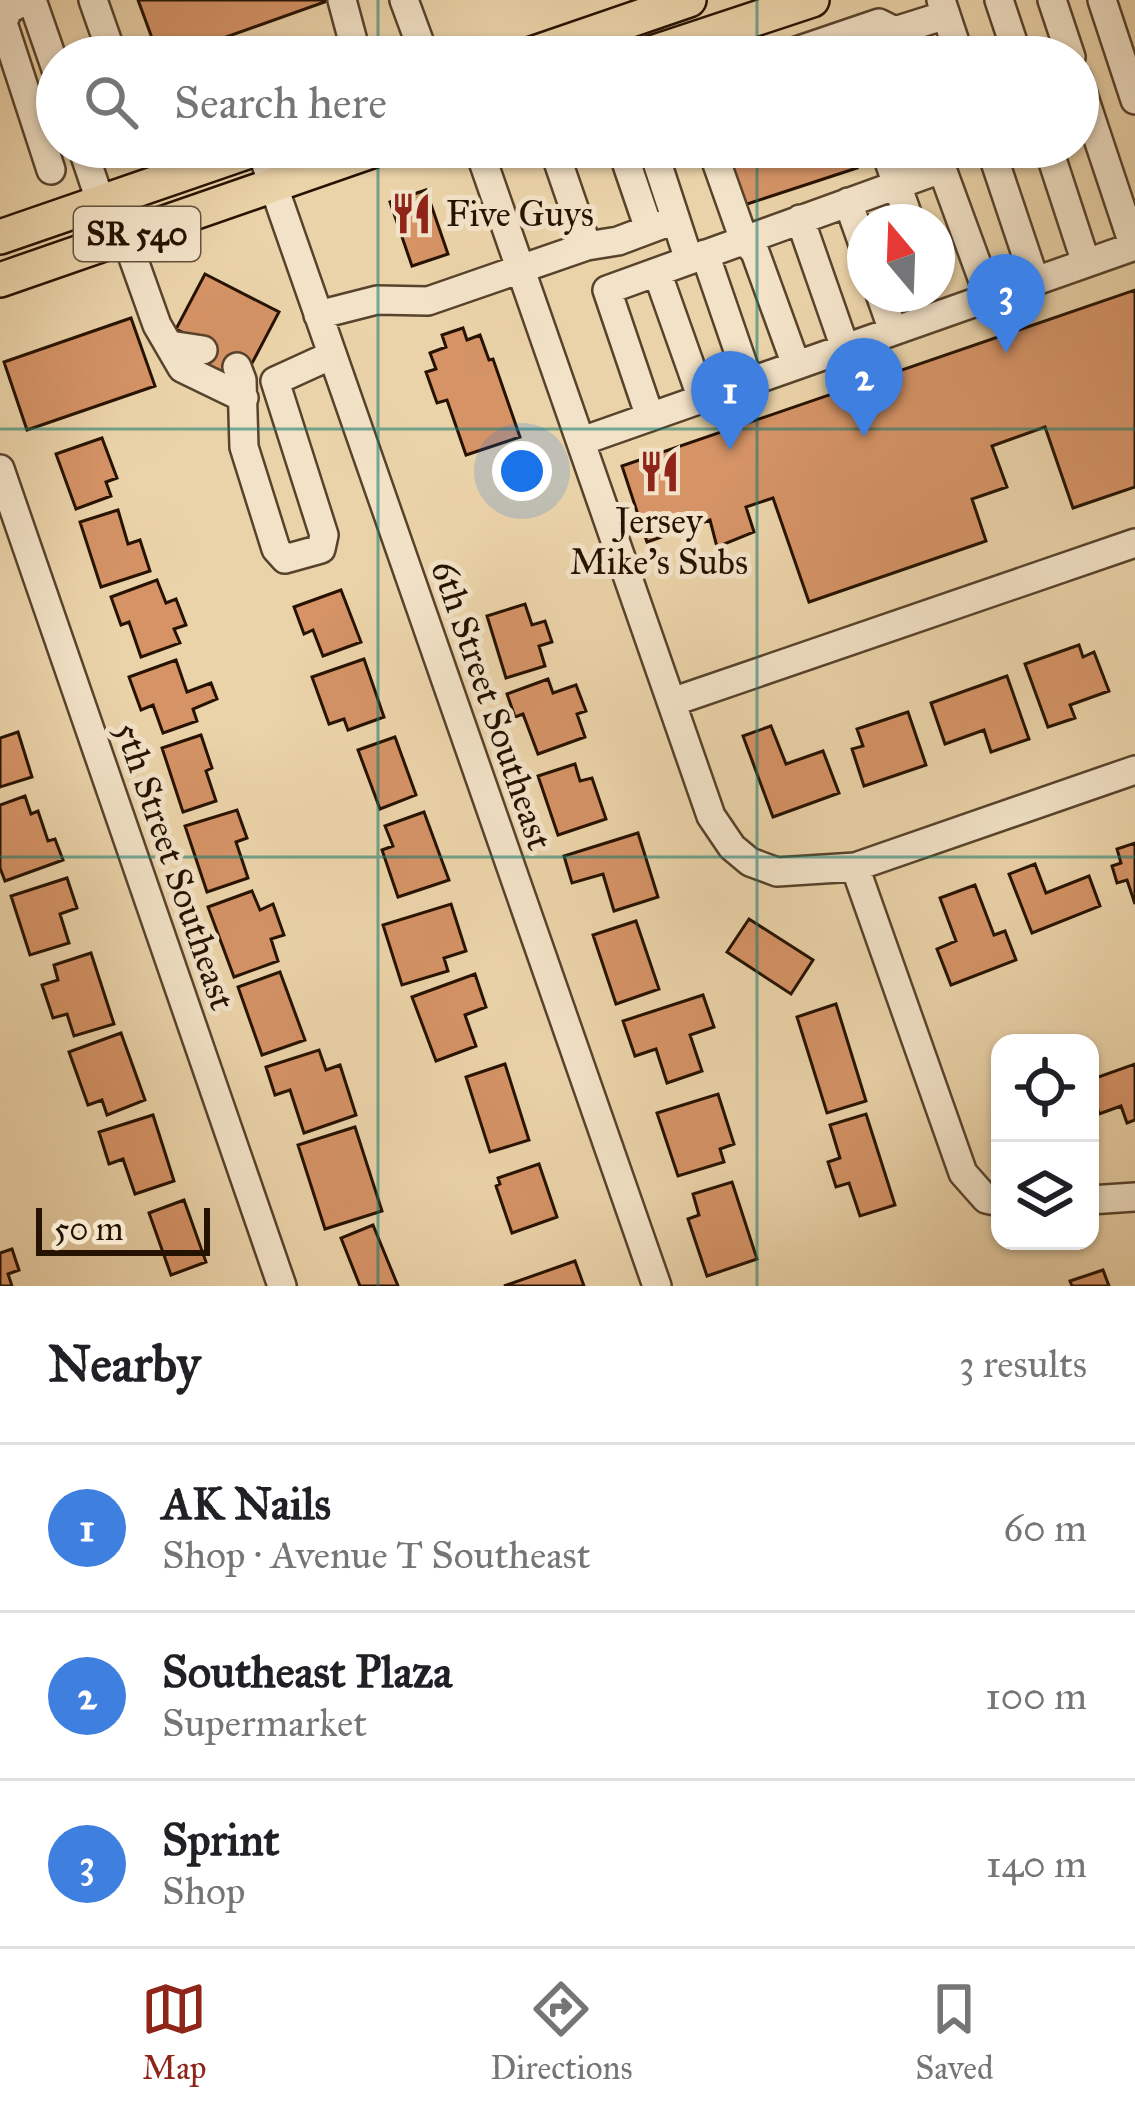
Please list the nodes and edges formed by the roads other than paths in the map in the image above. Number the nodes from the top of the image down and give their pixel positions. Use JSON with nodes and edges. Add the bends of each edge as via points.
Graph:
{"nodes":[{"id":1,"x":29,"y":0,"type":"edge"},
{"id":2,"x":93,"y":0,"type":"edge"},
{"id":3,"x":342,"y":0,"type":"edge"},
{"id":4,"x":404,"y":0,"type":"edge"},
{"id":5,"x":689,"y":0,"type":"edge"},
{"id":6,"x":757,"y":0,"type":"edge"},
{"id":7,"x":812,"y":0,"type":"edge"},
{"id":8,"x":1000,"y":0,"type":"edge"},
{"id":9,"x":1052,"y":0,"type":"edge"},
{"id":10,"x":1102,"y":0,"type":"edge"},
{"id":11,"x":944,"y":7,"type":"edge"},
{"id":12,"x":43,"y":36,"type":"edge"},
{"id":13,"x":106,"y":36,"type":"edge"},
{"id":14,"x":352,"y":36,"type":"edge"},
{"id":15,"x":417,"y":36,"type":"edge"},
{"id":16,"x":584,"y":36,"type":"edge"},
{"id":17,"x":682,"y":36,"type":"edge"},
{"id":18,"x":703,"y":36,"type":"edge"},
{"id":19,"x":863,"y":36,"type":"edge"},
{"id":20,"x":892,"y":36,"type":"edge"},
{"id":21,"x":910,"y":36,"type":"edge"},
{"id":22,"x":953,"y":36,"type":"edge"},
{"id":23,"x":1011,"y":36,"type":"edge"},
{"id":24,"x":1064,"y":36,"type":"edge"},
{"id":25,"x":1135,"y":100,"type":"edge"},
{"id":26,"x":36,"y":124,"type":"edge"},
{"id":27,"x":1099,"y":142,"type":"edge"},
{"id":28,"x":89,"y":168,"type":"edge"},
{"id":29,"x":200,"y":168,"type":"edge"},
{"id":30,"x":267,"y":168,"type":"edge"},
{"id":31,"x":325,"y":168,"type":"edge"},
{"id":32,"x":486,"y":168,"type":"edge"},
{"id":33,"x":560,"y":168,"type":"edge"},
{"id":34,"x":632,"y":168,"type":"edge"},
{"id":35,"x":654,"y":168,"type":"edge"},
{"id":36,"x":718,"y":168,"type":"edge"},
{"id":37,"x":891,"y":168,"type":"edge"},
{"id":38,"x":922,"y":168,"type":"edge"},
{"id":39,"x":942,"y":168,"type":"edge"},
{"id":40,"x":997,"y":168,"type":"edge"},
{"id":41,"x":1055,"y":168,"type":"edge"},
{"id":42,"x":897,"y":184,"type":"junction"},
{"id":43,"x":273,"y":187,"type":"junction"},
{"id":44,"x":101,"y":202,"type":"junction"},
{"id":45,"x":848,"y":202,"type":"joint"},
{"id":46,"x":904,"y":204,"type":"edge"},
{"id":47,"x":800,"y":219,"type":"junction"},
{"id":48,"x":661,"y":224,"type":"junction"},
{"id":49,"x":0,"y":237,"type":"edge"},
{"id":50,"x":120,"y":240,"type":"junction"},
{"id":51,"x":743,"y":240,"type":"junction"},
{"id":52,"x":586,"y":246,"type":"junction"},
{"id":53,"x":1134,"y":246,"type":"edge"},
{"id":54,"x":697,"y":257,"type":"junction"},
{"id":55,"x":1086,"y":263,"type":"junction"},
{"id":56,"x":522,"y":268,"type":"junction"},
{"id":57,"x":657,"y":272,"type":"junction"},
{"id":58,"x":0,"y":280,"type":"edge"},
{"id":59,"x":1035,"y":281,"type":"junction"},
{"id":60,"x":988,"y":297,"type":"junction"},
{"id":61,"x":955,"y":302,"type":"edge"},
{"id":62,"x":886,"y":312,"type":"edge"},
{"id":63,"x":925,"y":312,"type":"edge"},
{"id":64,"x":318,"y":315,"type":"junction"},
{"id":65,"x":893,"y":331,"type":"junction"},
{"id":66,"x":170,"y":345,"type":"junction"},
{"id":67,"x":845,"y":348,"type":"junction"},
{"id":68,"x":203,"y":350,"type":"dead end"},
{"id":69,"x":332,"y":355,"type":"junction"},
{"id":70,"x":796,"y":365,"type":"junction"},
{"id":71,"x":236,"y":367,"type":"dead end"},
{"id":72,"x":749,"y":382,"type":"junction"},
{"id":73,"x":244,"y":398,"type":"junction"},
{"id":74,"x":702,"y":399,"type":"junction"},
{"id":75,"x":650,"y":417,"type":"junction"},
{"id":76,"x":582,"y":441,"type":"junction"},
{"id":77,"x":0,"y":470,"type":"edge"},
{"id":78,"x":1135,"y":544,"type":"edge"},
{"id":79,"x":672,"y":702,"type":"junction"},
{"id":80,"x":1135,"y":770,"type":"edge"},
{"id":81,"x":855,"y":867,"type":"junction"},
{"id":82,"x":1135,"y":1197,"type":"edge"},
{"id":83,"x":1099,"y":1199,"type":"edge"},
{"id":84,"x":991,"y":1200,"type":"edge"},
{"id":85,"x":282,"y":1286,"type":"edge"},
{"id":86,"x":657,"y":1286,"type":"edge"}],
"edges":[{"from":1,"to":12,"type":"street"},
{"from":1,"to":26,"type":"street","via":[[8,10],[3,23]]},
{"from":2,"to":13,"type":"street"},
{"from":3,"to":14,"type":"street"},
{"from":4,"to":15,"type":"street"},
{"from":5,"to":16,"type":"main road"},
{"from":6,"to":17,"type":"main road"},
{"from":7,"to":18,"type":"main road"},
{"from":8,"to":23,"type":"street"},
{"from":9,"to":24,"type":"street"},
{"from":10,"to":25,"type":"street"},
{"from":11,"to":21,"type":"street"},
{"from":11,"to":22,"type":"street"},
{"from":19,"to":20,"type":"street","via":[[879,23]]},
{"from":27,"to":53,"type":"street"},
{"from":28,"to":44,"type":"street"},
{"from":29,"to":44,"type":"main road","number":"SR 540"},
{"from":30,"to":43,"type":"street","name":"6th Street Southeast"},
{"from":31,"to":43,"type":"main road","number":"SR 540"},
{"from":32,"to":56,"type":"street"},
{"from":33,"to":52,"type":"street"},
{"from":34,"to":48,"type":"street"},
{"from":35,"to":48,"type":"street"},
{"from":36,"to":51,"type":"street"},
{"from":37,"to":42,"type":"street"},
{"from":38,"to":42,"type":"street"},
{"from":39,"to":60,"type":"street"},
{"from":40,"to":59,"type":"street"},
{"from":41,"to":55,"type":"street"},
{"from":42,"to":45,"type":"street"},
{"from":42,"to":46,"type":"street"},
{"from":43,"to":50,"type":"main road","number":"SR 540"},
{"from":43,"to":64,"type":"street","name":"6th Street Southeast"},
{"from":44,"to":49,"type":"main road","number":"SR 540"},
{"from":44,"to":50,"type":"street"},
{"from":45,"to":47,"type":"street"},
{"from":47,"to":51,"type":"street"},
{"from":47,"to":67,"type":"street"},
{"from":48,"to":52,"type":"street"},
{"from":48,"to":54,"type":"street"},
{"from":50,"to":58,"type":"main road","number":"SR 540"},
{"from":50,"to":66,"type":"street"},
{"from":51,"to":54,"type":"street"},
{"from":51,"to":70,"type":"street","via":[[755,252]]},
{"from":52,"to":56,"type":"street"},
{"from":53,"to":55,"type":"street"},
{"from":54,"to":57,"type":"street"},
{"from":54,"to":72,"type":"street"},
{"from":55,"to":59,"type":"street"},
{"from":56,"to":64,"type":"street","via":[[428,301],[377,299]]},
{"from":56,"to":76,"type":"street"},
{"from":57,"to":74,"type":"street"},
{"from":57,"to":75,"type":"street","via":[[607,290]]},
{"from":59,"to":60,"type":"street"},
{"from":60,"to":61,"type":"street"},
{"from":62,"to":65,"type":"street"},
{"from":63,"to":65,"type":"street"},
{"from":64,"to":69,"type":"street","name":"6th Street Southeast"},
{"from":65,"to":67,"type":"street"},
{"from":66,"to":68,"type":"street"},
{"from":66,"to":73,"type":"street","via":[[182,368]]},
{"from":67,"to":70,"type":"street"},
{"from":69,"to":73,"type":"street","via":[[274,381],[324,535],[321,549],[285,559],[276,549],[244,447]]},
{"from":69,"to":86,"type":"street","name":"6th Street Southeast"},
{"from":70,"to":72,"type":"street"},
{"from":71,"to":73,"type":"street"},
{"from":72,"to":74,"type":"street"},
{"from":74,"to":75,"type":"street"},
{"from":75,"to":76,"type":"street"},
{"from":76,"to":79,"type":"street"},
{"from":77,"to":85,"type":"street","name":"5th Street Southeast"},
{"from":78,"to":79,"type":"street"},
{"from":79,"to":81,"type":"street","via":[[711,816],[732,847],[776,872]]},
{"from":80,"to":81,"type":"street"},
{"from":81,"to":84,"type":"street","via":[[963,1173]]},
{"from":82,"to":83,"type":"street"}]}
